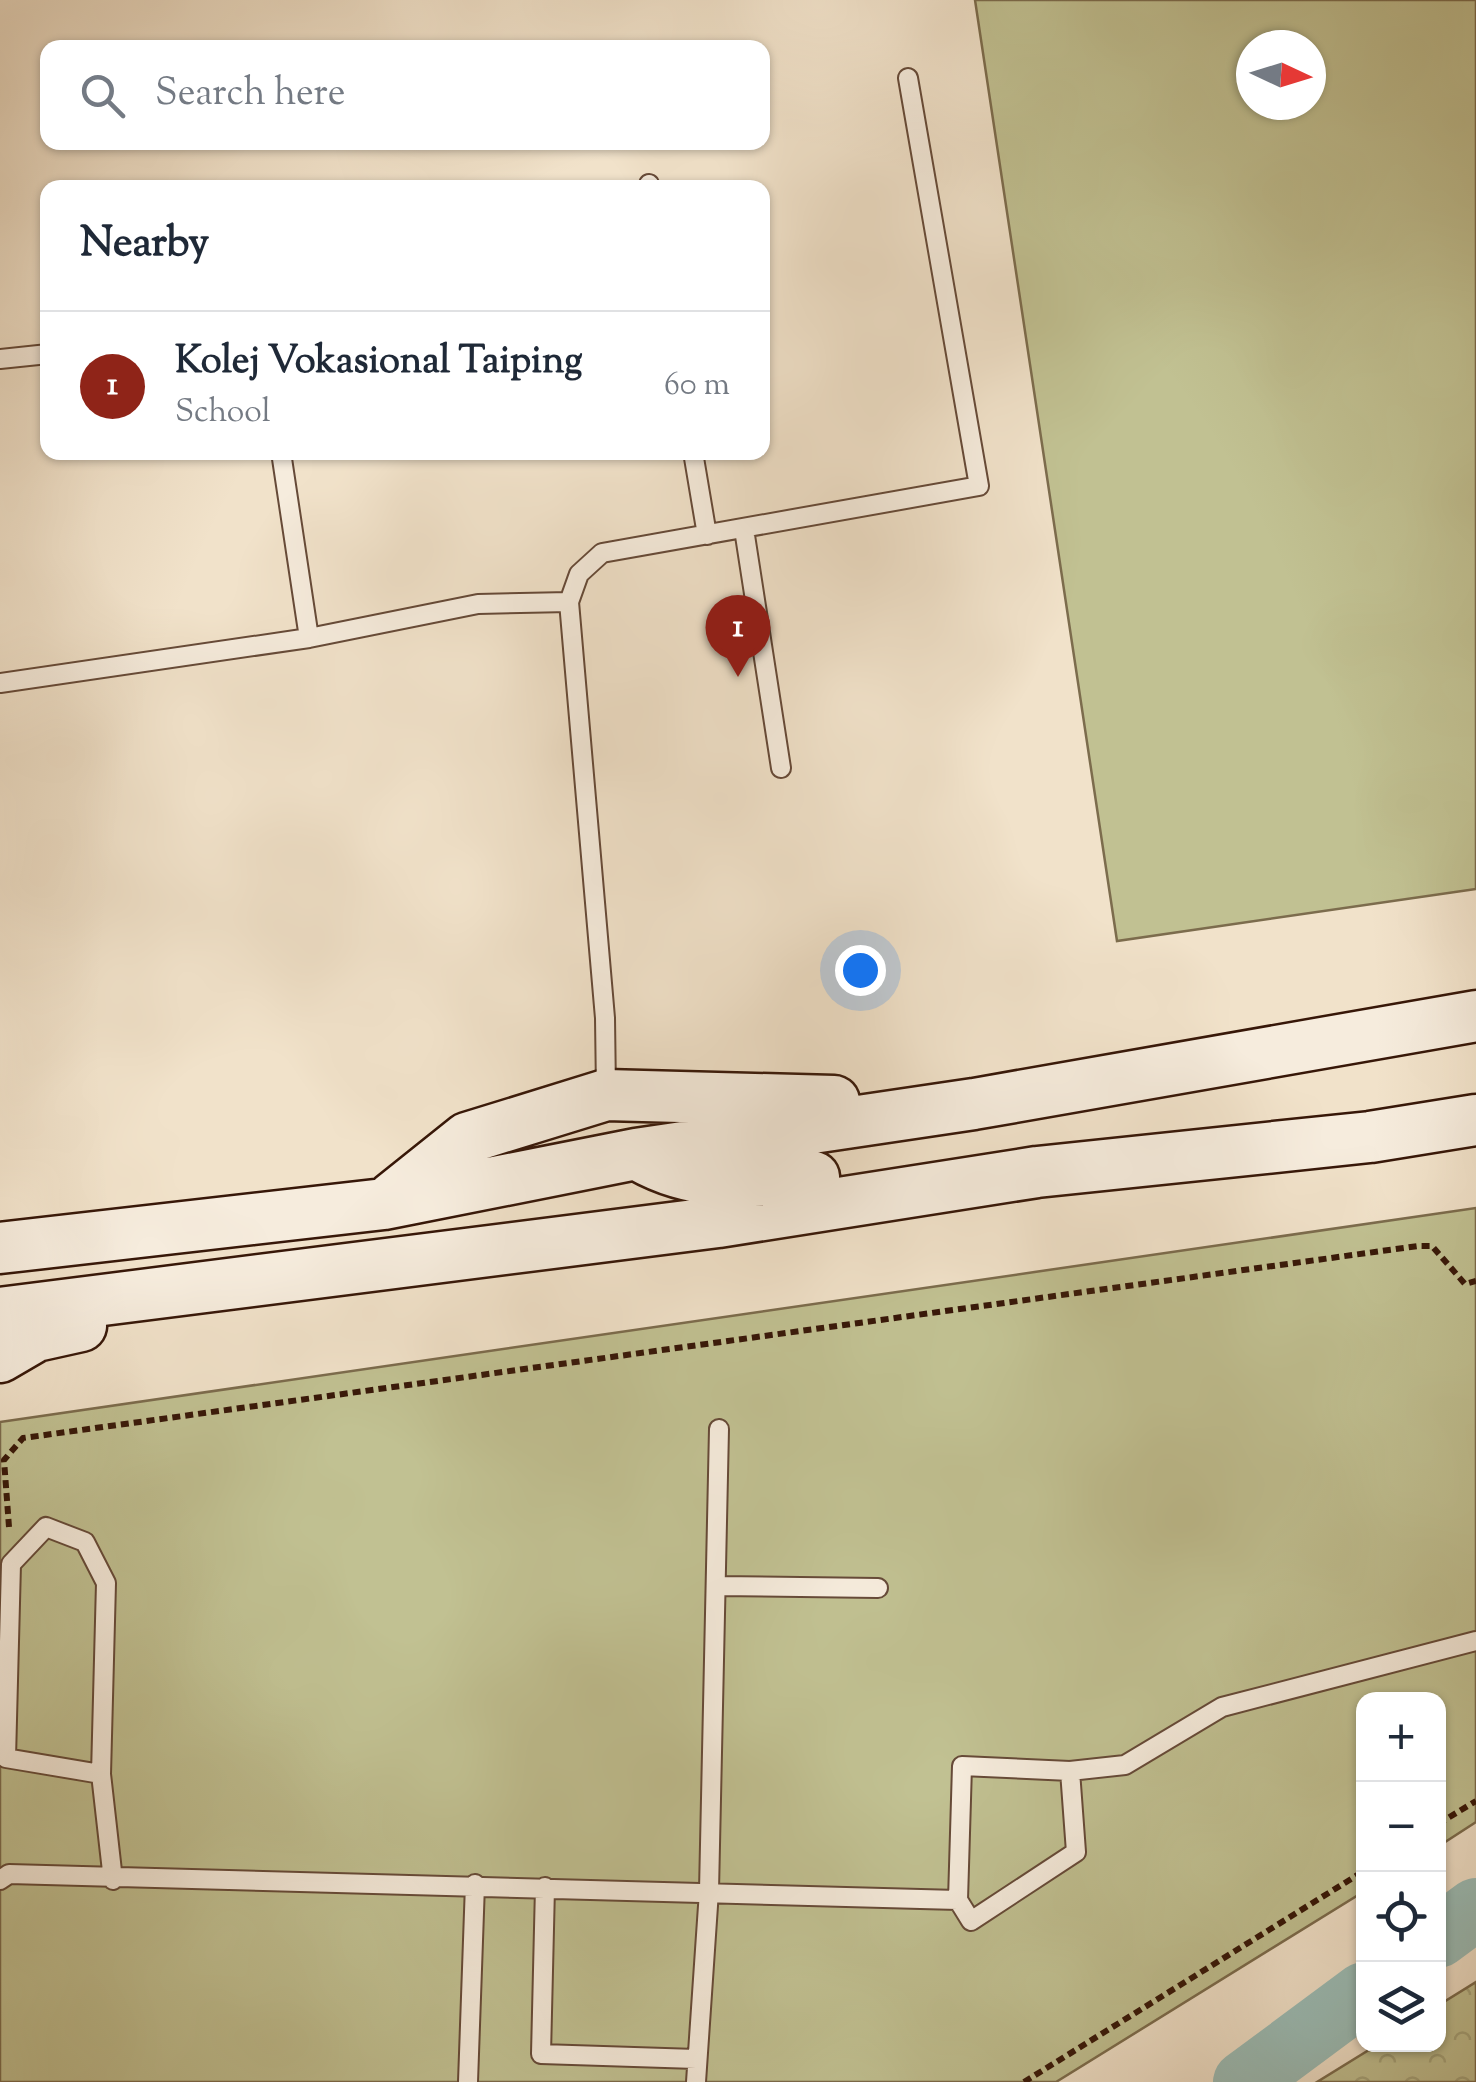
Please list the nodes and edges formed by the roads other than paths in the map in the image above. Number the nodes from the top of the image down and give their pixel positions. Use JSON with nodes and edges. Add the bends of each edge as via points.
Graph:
{"nodes":[{"id":1,"x":908,"y":78,"type":"dead end"},
{"id":2,"x":40,"y":355,"type":"edge"},
{"id":3,"x":0,"y":359,"type":"edge"},
{"id":4,"x":281,"y":460,"type":"edge"},
{"id":5,"x":694,"y":460,"type":"edge"},
{"id":6,"x":744,"y":529,"type":"junction"},
{"id":7,"x":707,"y":535,"type":"junction"},
{"id":8,"x":569,"y":602,"type":"junction"},
{"id":9,"x":309,"y":638,"type":"junction"},
{"id":10,"x":0,"y":683,"type":"edge"},
{"id":11,"x":781,"y":768,"type":"dead end"},
{"id":12,"x":1476,"y":1016,"type":"edge"},
{"id":13,"x":606,"y":1095,"type":"junction"},
{"id":14,"x":974,"y":1104,"type":"junction"},
{"id":15,"x":1476,"y":1120,"type":"edge"},
{"id":16,"x":636,"y":1154,"type":"junction"},
{"id":17,"x":1037,"y":1172,"type":"junction"},
{"id":18,"x":384,"y":1204,"type":"junction"},
{"id":19,"x":0,"y":1248,"type":"edge"},
{"id":20,"x":0,"y":1270,"type":"edge"},
{"id":21,"x":290,"y":1278,"type":"junction"},
{"id":22,"x":0,"y":1313,"type":"edge"},
{"id":23,"x":0,"y":1357,"type":"edge"},
{"id":24,"x":719,"y":1430,"type":"dead end"},
{"id":25,"x":717,"y":1586,"type":"junction"},
{"id":26,"x":878,"y":1588,"type":"dead end"},
{"id":27,"x":1476,"y":1641,"type":"edge"},
{"id":28,"x":1070,"y":1771,"type":"junction"},
{"id":29,"x":101,"y":1774,"type":"junction"},
{"id":30,"x":0,"y":1880,"type":"edge"},
{"id":31,"x":113,"y":1880,"type":"junction"},
{"id":32,"x":475,"y":1884,"type":"junction"},
{"id":33,"x":545,"y":1887,"type":"junction"},
{"id":34,"x":709,"y":1891,"type":"junction"},
{"id":35,"x":958,"y":1900,"type":"junction"},
{"id":36,"x":696,"y":2059,"type":"junction"},
{"id":37,"x":468,"y":2082,"type":"edge"},
{"id":38,"x":696,"y":2082,"type":"edge"}],
"edges":[{"from":1,"to":6,"type":"lane","via":[[980,486]]},
{"from":2,"to":3,"type":"lane"},
{"from":4,"to":9,"type":"lane"},
{"from":5,"to":7,"type":"lane"},
{"from":6,"to":7,"type":"lane"},
{"from":6,"to":11,"type":"lane"},
{"from":7,"to":8,"type":"lane","via":[[602,553],[579,574]]},
{"from":8,"to":9,"type":"lane","via":[[478,604]]},
{"from":8,"to":13,"type":"lane"},
{"from":9,"to":10,"type":"lane"},
{"from":12,"to":14,"type":"main road"},
{"from":13,"to":14,"type":"main road"},
{"from":13,"to":16,"type":"main road"},
{"from":13,"to":18,"type":"main road","via":[[468,1138]]},
{"from":14,"to":16,"type":"main road"},
{"from":15,"to":17,"type":"main road"},
{"from":16,"to":17,"type":"main road","via":[[669,1172],[734,1182]]},
{"from":16,"to":18,"type":"main road"},
{"from":17,"to":21,"type":"main road"},
{"from":18,"to":19,"type":"main road"},
{"from":18,"to":20,"type":"main road","via":[[334,1228]]},
{"from":21,"to":22,"type":"main road"},
{"from":21,"to":23,"type":"main road","via":[[36,1336]]},
{"from":24,"to":25,"type":"lane"},
{"from":25,"to":26,"type":"lane"},
{"from":25,"to":34,"type":"lane"},
{"from":27,"to":28,"type":"lane","via":[[1222,1707],[1124,1765]]},
{"from":28,"to":35,"type":"lane","via":[[1076,1852],[971,1921]]},
{"from":28,"to":35,"type":"lane","via":[[962,1766]]},
{"from":29,"to":29,"type":"lane","via":[[106,1583],[85,1542],[46,1526],[11,1564],[6,1758]]},
{"from":29,"to":31,"type":"lane"},
{"from":30,"to":31,"type":"lane","via":[[9,1874]]},
{"from":31,"to":32,"type":"lane"},
{"from":32,"to":33,"type":"lane"},
{"from":32,"to":37,"type":"lane"},
{"from":33,"to":34,"type":"lane"},
{"from":33,"to":36,"type":"lane","via":[[541,2054]]},
{"from":34,"to":35,"type":"lane"},
{"from":34,"to":36,"type":"lane"},
{"from":36,"to":38,"type":"lane"}]}
